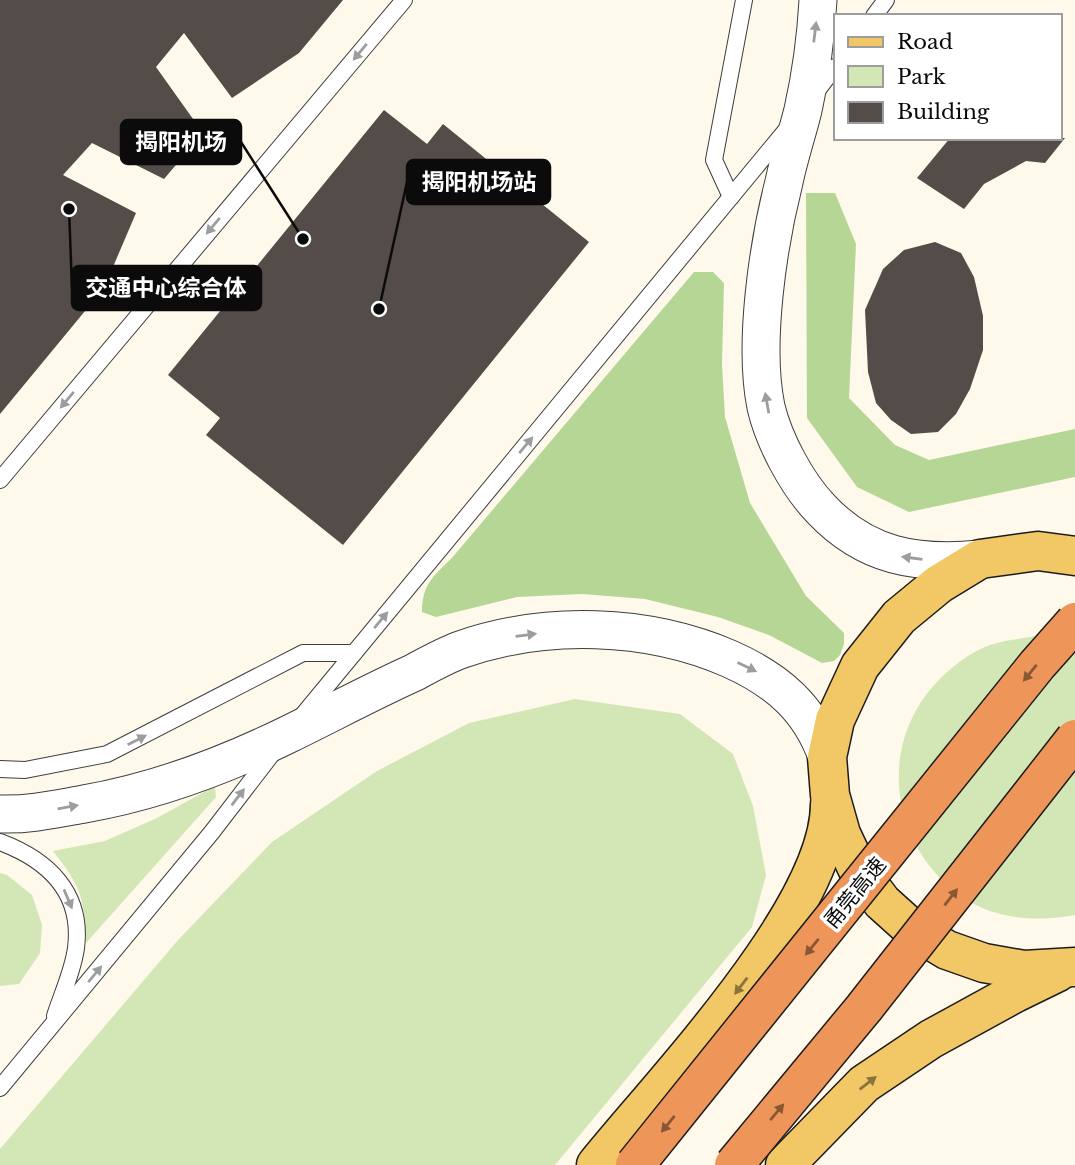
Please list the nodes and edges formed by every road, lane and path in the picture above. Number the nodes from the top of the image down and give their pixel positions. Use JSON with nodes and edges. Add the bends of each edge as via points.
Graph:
{"nodes":[{"id":1,"x":404,"y":0,"type":"edge"},
{"id":2,"x":744,"y":0,"type":"edge"},
{"id":3,"x":818,"y":0,"type":"edge"},
{"id":4,"x":834,"y":68,"type":"edge"},
{"id":5,"x":803,"y":110,"type":"junction"},
{"id":6,"x":731,"y":197,"type":"junction"},
{"id":7,"x":0,"y":480,"type":"edge"},
{"id":8,"x":1075,"y":544,"type":"edge"},
{"id":9,"x":1057,"y":553,"type":"edge"},
{"id":10,"x":980,"y":559,"type":"junction"},
{"id":11,"x":1075,"y":622,"type":"edge"},
{"id":12,"x":354,"y":653,"type":"junction"},
{"id":13,"x":286,"y":736,"type":"junction"},
{"id":14,"x":1075,"y":739,"type":"edge"},
{"id":15,"x":827,"y":757,"type":"junction"},
{"id":16,"x":0,"y":769,"type":"edge"},
{"id":17,"x":830,"y":795,"type":"junction"},
{"id":18,"x":0,"y":814,"type":"edge"},
{"id":19,"x":0,"y":842,"type":"edge"},
{"id":20,"x":1070,"y":968,"type":"edge"},
{"id":21,"x":51,"y":1027,"type":"junction"},
{"id":22,"x":2,"y":1083,"type":"edge"},
{"id":23,"x":596,"y":1165,"type":"edge"},
{"id":24,"x":635,"y":1165,"type":"edge"},
{"id":25,"x":734,"y":1165,"type":"edge"},
{"id":26,"x":785,"y":1165,"type":"edge"}],
"edges":[{"from":1,"to":7,"type":"lane","one_way":true},
{"from":2,"to":6,"type":"lane","via":[[714,160]]},
{"from":5,"to":3,"type":"street","one_way":true},
{"from":4,"to":5,"type":"lane"},
{"from":5,"to":6,"type":"lane"},
{"from":10,"to":5,"type":"street","one_way":true,"via":[[944,562],[903,557],[861,543],[805,492],[781,447],[766,408],[764,299],[783,183]]},
{"from":12,"to":6,"type":"lane","one_way":true},
{"from":8,"to":9,"type":"main road"},
{"from":9,"to":10,"type":"main road"},
{"from":10,"to":15,"type":"main road","via":[[939,584],[899,617],[860,666],[835,720]]},
{"from":11,"to":24,"type":"highway","name":"甬莞高速","one_way":true,"bridge":true},
{"from":12,"to":13,"type":"lane"},
{"from":16,"to":12,"type":"lane","one_way":true,"via":[[25,770],[107,754],[303,653]]},
{"from":13,"to":15,"type":"street","one_way":true,"via":[[459,650],[506,637],[610,630],[666,637],[754,670],[786,693],[808,717]]},
{"from":18,"to":13,"type":"street","one_way":true,"via":[[22,815],[118,798],[194,774]]},
{"from":21,"to":13,"type":"lane","one_way":true},
{"from":25,"to":14,"type":"highway","one_way":true,"bridge":true},
{"from":15,"to":17,"type":"main road"},
{"from":17,"to":20,"type":"main road","via":[[858,870],[882,902],[912,929],[947,950],[984,964],[1024,970]]},
{"from":17,"to":23,"type":"main road","one_way":true,"via":[[830,822],[820,856],[764,957],[683,1063]]},
{"from":19,"to":21,"type":"lane","one_way":true,"via":[[47,867],[66,892],[77,923],[76,950]]},
{"from":26,"to":20,"type":"main road","one_way":true,"via":[[864,1084],[931,1039]]},
{"from":21,"to":22,"type":"lane"}]}
